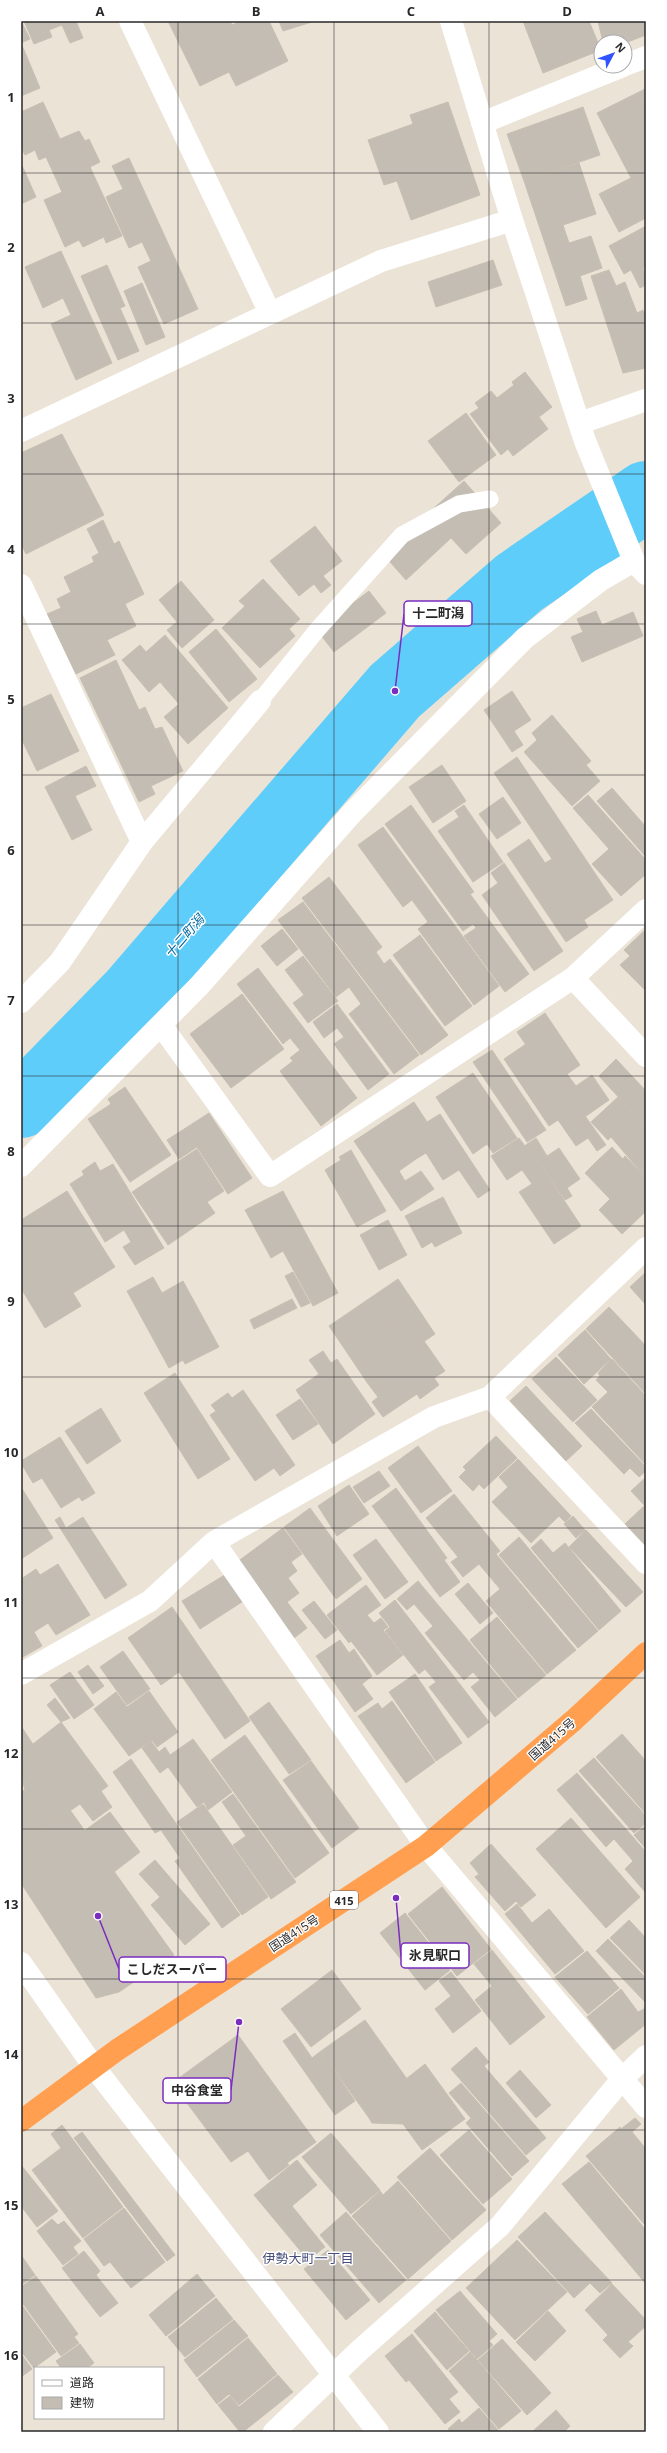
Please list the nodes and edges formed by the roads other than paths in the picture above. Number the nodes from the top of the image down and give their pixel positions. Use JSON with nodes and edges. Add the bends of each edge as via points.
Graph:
{"nodes":[{"id":1,"x":130,"y":21,"type":"edge"},
{"id":2,"x":451,"y":21,"type":"edge"},
{"id":3,"x":646,"y":57,"type":"edge"},
{"id":4,"x":633,"y":62,"type":"edge"},
{"id":5,"x":604,"y":74,"type":"edge"},
{"id":6,"x":482,"y":123,"type":"junction"},
{"id":7,"x":512,"y":220,"type":"junction"},
{"id":8,"x":270,"y":313,"type":"junction"},
{"id":9,"x":646,"y":400,"type":"edge"},
{"id":10,"x":21,"y":431,"type":"edge"},
{"id":11,"x":583,"y":432,"type":"junction"},
{"id":12,"x":490,"y":499,"type":"dead end"},
{"id":13,"x":640,"y":567,"type":"edge"},
{"id":14,"x":21,"y":585,"type":"edge"},
{"id":15,"x":260,"y":701,"type":"joint"},
{"id":16,"x":142,"y":842,"type":"junction"},
{"id":17,"x":646,"y":910,"type":"edge"},
{"id":18,"x":573,"y":978,"type":"junction"},
{"id":19,"x":21,"y":1002,"type":"edge"},
{"id":20,"x":161,"y":1024,"type":"junction"},
{"id":21,"x":646,"y":1056,"type":"edge"},
{"id":22,"x":21,"y":1166,"type":"edge"},
{"id":23,"x":646,"y":1248,"type":"edge"},
{"id":24,"x":490,"y":1397,"type":"junction"},
{"id":25,"x":214,"y":1542,"type":"junction"},
{"id":26,"x":646,"y":1563,"type":"edge"},
{"id":27,"x":646,"y":1653,"type":"edge"},
{"id":28,"x":21,"y":1674,"type":"edge"},
{"id":29,"x":426,"y":1846,"type":"junction"},
{"id":30,"x":21,"y":1963,"type":"edge"},
{"id":31,"x":646,"y":2056,"type":"edge"},
{"id":32,"x":94,"y":2067,"type":"junction"},
{"id":33,"x":622,"y":2079,"type":"junction"},
{"id":34,"x":646,"y":2107,"type":"edge"},
{"id":35,"x":21,"y":2121,"type":"edge"},
{"id":36,"x":334,"y":2375,"type":"junction"},
{"id":37,"x":274,"y":2432,"type":"edge"},
{"id":38,"x":378,"y":2432,"type":"edge"}],
"edges":[{"from":1,"to":8,"type":"street"},
{"from":2,"to":6,"type":"street"},
{"from":3,"to":4,"type":"street"},
{"from":5,"to":6,"type":"street"},
{"from":6,"to":7,"type":"street"},
{"from":7,"to":8,"type":"street","via":[[381,261]]},
{"from":7,"to":11,"type":"street"},
{"from":8,"to":10,"type":"street"},
{"from":9,"to":11,"type":"street"},
{"from":11,"to":13,"type":"street"},
{"from":12,"to":15,"type":"lane","via":[[459,504],[402,535],[317,630]]},
{"from":13,"to":20,"type":"street","via":[[601,580],[525,638],[353,812],[199,986]]},
{"from":14,"to":16,"type":"street"},
{"from":15,"to":16,"type":"street"},
{"from":16,"to":19,"type":"street","via":[[60,962]]},
{"from":17,"to":18,"type":"street"},
{"from":18,"to":20,"type":"street","via":[[270,1176]]},
{"from":18,"to":21,"type":"street"},
{"from":20,"to":22,"type":"street"},
{"from":23,"to":24,"type":"street"},
{"from":24,"to":25,"type":"street","via":[[434,1417]]},
{"from":24,"to":26,"type":"street"},
{"from":25,"to":28,"type":"street","via":[[150,1601]]},
{"from":25,"to":29,"type":"street"},
{"from":27,"to":29,"type":"highway","name":"国道415号","number":"415","via":[[574,1720]]},
{"from":29,"to":32,"type":"highway","name":"国道415号","number":"415"},
{"from":29,"to":33,"type":"street"},
{"from":30,"to":32,"type":"street"},
{"from":31,"to":33,"type":"street"},
{"from":32,"to":35,"type":"highway","name":"国道415号","number":"415"},
{"from":32,"to":36,"type":"street"},
{"from":33,"to":34,"type":"street"},
{"from":33,"to":36,"type":"street","via":[[500,2226]]},
{"from":36,"to":37,"type":"street"},
{"from":36,"to":38,"type":"street"}]}
